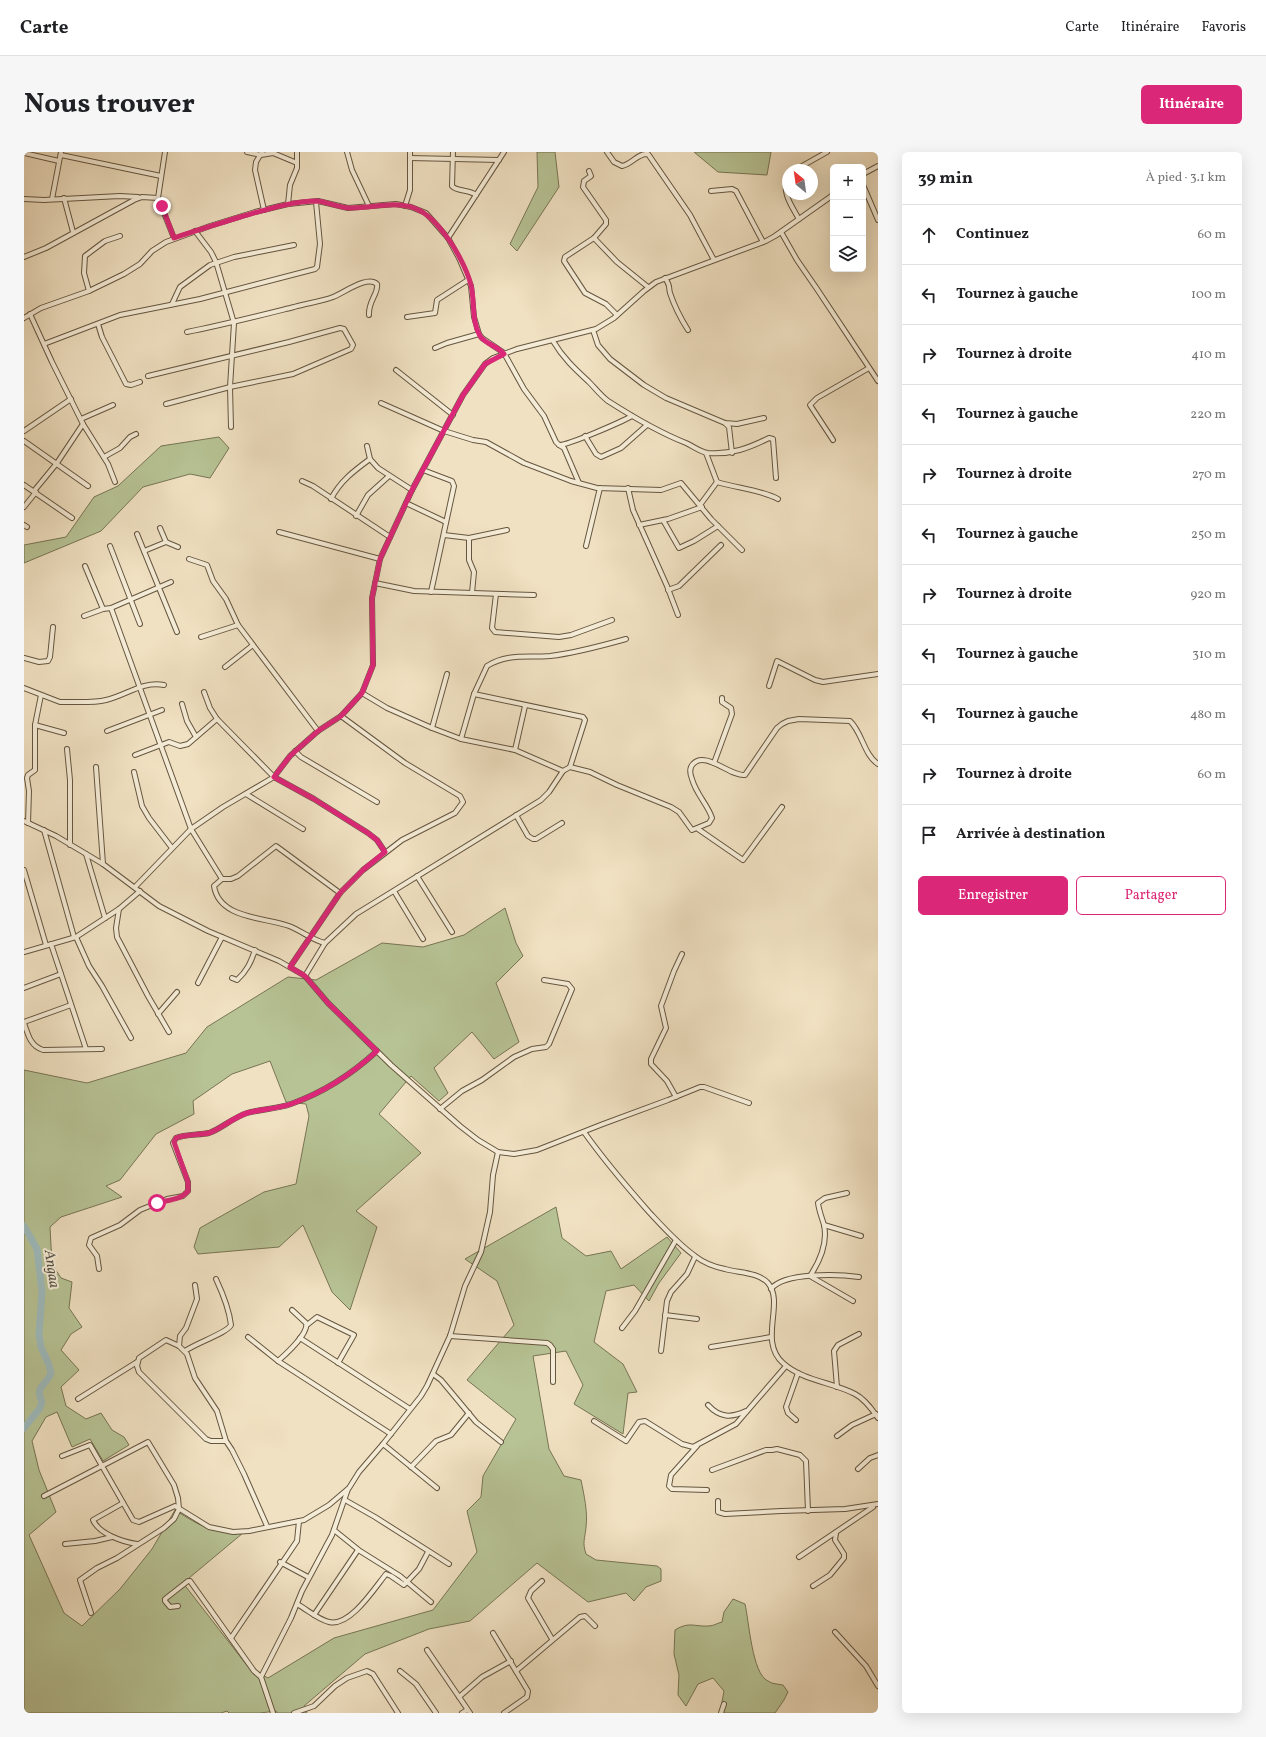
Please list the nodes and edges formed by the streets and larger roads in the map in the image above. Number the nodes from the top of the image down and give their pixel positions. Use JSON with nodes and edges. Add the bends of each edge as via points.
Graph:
{"nodes":[{"id":1,"x":165,"y":152,"type":"edge"},
{"id":2,"x":247,"y":152,"type":"edge"},
{"id":3,"x":297,"y":152,"type":"edge"},
{"id":4,"x":347,"y":152,"type":"edge"},
{"id":5,"x":410,"y":152,"type":"edge"},
{"id":6,"x":453,"y":152,"type":"edge"},
{"id":7,"x":504,"y":152,"type":"edge"},
{"id":8,"x":607,"y":152,"type":"edge"},
{"id":9,"x":827,"y":152,"type":"edge"},
{"id":10,"x":262,"y":153,"type":"edge"},
{"id":11,"x":24,"y":154,"type":"edge"},
{"id":12,"x":61,"y":154,"type":"edge"},
{"id":13,"x":410,"y":158,"type":"junction"},
{"id":14,"x":453,"y":159,"type":"junction"},
{"id":15,"x":498,"y":160,"type":"junction"},
{"id":16,"x":59,"y":161,"type":"junction"},
{"id":17,"x":297,"y":163,"type":"junction"},
{"id":18,"x":806,"y":164,"type":"edge"},
{"id":19,"x":878,"y":166,"type":"edge"},
{"id":20,"x":589,"y":171,"type":"dead end"},
{"id":21,"x":866,"y":172,"type":"edge"},
{"id":22,"x":161,"y":176,"type":"junction"},
{"id":23,"x":711,"y":191,"type":"dead end"},
{"id":24,"x":866,"y":192,"type":"edge"},
{"id":25,"x":476,"y":194,"type":"junction"},
{"id":26,"x":830,"y":197,"type":"edge"},
{"id":27,"x":64,"y":198,"type":"junction"},
{"id":28,"x":142,"y":198,"type":"junction"},
{"id":29,"x":158,"y":198,"type":"junction"},
{"id":30,"x":24,"y":199,"type":"edge"},
{"id":31,"x":52,"y":199,"type":"junction"},
{"id":32,"x":789,"y":200,"type":"edge"},
{"id":33,"x":316,"y":202,"type":"junction"},
{"id":34,"x":288,"y":204,"type":"junction"},
{"id":35,"x":369,"y":206,"type":"junction"},
{"id":36,"x":405,"y":206,"type":"junction"},
{"id":37,"x":264,"y":210,"type":"junction"},
{"id":38,"x":798,"y":219,"type":"junction"},
{"id":39,"x":878,"y":220,"type":"edge"},
{"id":40,"x":196,"y":230,"type":"junction"},
{"id":41,"x":73,"y":232,"type":"junction"},
{"id":42,"x":781,"y":232,"type":"junction"},
{"id":43,"x":120,"y":236,"type":"dead end"},
{"id":44,"x":174,"y":238,"type":"junction"},
{"id":45,"x":448,"y":238,"type":"junction"},
{"id":46,"x":594,"y":238,"type":"junction"},
{"id":47,"x":763,"y":242,"type":"junction"},
{"id":48,"x":294,"y":245,"type":"dead end"},
{"id":49,"x":24,"y":257,"type":"edge"},
{"id":50,"x":714,"y":260,"type":"junction"},
{"id":51,"x":216,"y":262,"type":"junction"},
{"id":52,"x":665,"y":278,"type":"junction"},
{"id":53,"x":468,"y":280,"type":"junction"},
{"id":54,"x":648,"y":287,"type":"junction"},
{"id":55,"x":89,"y":291,"type":"junction"},
{"id":56,"x":226,"y":292,"type":"junction"},
{"id":57,"x":172,"y":304,"type":"junction"},
{"id":58,"x":30,"y":314,"type":"junction"},
{"id":59,"x":369,"y":315,"type":"dead end"},
{"id":60,"x":617,"y":315,"type":"junction"},
{"id":61,"x":406,"y":317,"type":"dead end"},
{"id":62,"x":24,"y":318,"type":"edge"},
{"id":63,"x":234,"y":323,"type":"junction"},
{"id":64,"x":98,"y":324,"type":"junction"},
{"id":65,"x":592,"y":330,"type":"junction"},
{"id":66,"x":688,"y":330,"type":"dead end"},
{"id":67,"x":187,"y":332,"type":"dead end"},
{"id":68,"x":479,"y":334,"type":"junction"},
{"id":69,"x":553,"y":341,"type":"junction"},
{"id":70,"x":44,"y":344,"type":"junction"},
{"id":71,"x":435,"y":348,"type":"dead end"},
{"id":72,"x":233,"y":354,"type":"junction"},
{"id":73,"x":504,"y":354,"type":"junction"},
{"id":74,"x":869,"y":368,"type":"junction"},
{"id":75,"x":396,"y":370,"type":"dead end"},
{"id":76,"x":148,"y":376,"type":"dead end"},
{"id":77,"x":878,"y":381,"type":"edge"},
{"id":78,"x":140,"y":382,"type":"dead end"},
{"id":79,"x":230,"y":387,"type":"junction"},
{"id":80,"x":71,"y":398,"type":"junction"},
{"id":81,"x":166,"y":404,"type":"dead end"},
{"id":82,"x":381,"y":404,"type":"dead end"},
{"id":83,"x":114,"y":405,"type":"dead end"},
{"id":84,"x":453,"y":415,"type":"junction"},
{"id":85,"x":632,"y":416,"type":"junction"},
{"id":86,"x":81,"y":418,"type":"junction"},
{"id":87,"x":764,"y":418,"type":"dead end"},
{"id":88,"x":725,"y":423,"type":"junction"},
{"id":89,"x":84,"y":424,"type":"junction"},
{"id":90,"x":647,"y":425,"type":"junction"},
{"id":91,"x":231,"y":427,"type":"dead end"},
{"id":92,"x":24,"y":431,"type":"edge"},
{"id":93,"x":444,"y":431,"type":"junction"},
{"id":94,"x":136,"y":434,"type":"dead end"},
{"id":95,"x":585,"y":436,"type":"junction"},
{"id":96,"x":833,"y":440,"type":"dead end"},
{"id":97,"x":24,"y":441,"type":"edge"},
{"id":98,"x":559,"y":445,"type":"junction"},
{"id":99,"x":367,"y":446,"type":"dead end"},
{"id":100,"x":706,"y":453,"type":"junction"},
{"id":101,"x":732,"y":453,"type":"junction"},
{"id":102,"x":104,"y":457,"type":"junction"},
{"id":103,"x":370,"y":459,"type":"junction"},
{"id":104,"x":57,"y":463,"type":"junction"},
{"id":105,"x":423,"y":470,"type":"junction"},
{"id":106,"x":389,"y":476,"type":"junction"},
{"id":107,"x":776,"y":478,"type":"dead end"},
{"id":108,"x":302,"y":481,"type":"dead end"},
{"id":109,"x":115,"y":482,"type":"dead end"},
{"id":110,"x":717,"y":482,"type":"junction"},
{"id":111,"x":579,"y":483,"type":"junction"},
{"id":112,"x":24,"y":485,"type":"edge"},
{"id":113,"x":88,"y":486,"type":"dead end"},
{"id":114,"x":600,"y":488,"type":"junction"},
{"id":115,"x":628,"y":488,"type":"junction"},
{"id":116,"x":412,"y":490,"type":"junction"},
{"id":117,"x":35,"y":492,"type":"junction"},
{"id":118,"x":331,"y":499,"type":"junction"},
{"id":119,"x":778,"y":499,"type":"dead end"},
{"id":120,"x":406,"y":503,"type":"junction"},
{"id":121,"x":701,"y":506,"type":"junction"},
{"id":122,"x":24,"y":508,"type":"edge"},
{"id":123,"x":356,"y":516,"type":"junction"},
{"id":124,"x":72,"y":518,"type":"dead end"},
{"id":125,"x":664,"y":520,"type":"junction"},
{"id":126,"x":446,"y":522,"type":"junction"},
{"id":127,"x":639,"y":525,"type":"junction"},
{"id":128,"x":718,"y":526,"type":"junction"},
{"id":129,"x":160,"y":528,"type":"dead end"},
{"id":130,"x":507,"y":530,"type":"dead end"},
{"id":131,"x":279,"y":532,"type":"dead end"},
{"id":132,"x":137,"y":534,"type":"dead end"},
{"id":133,"x":444,"y":535,"type":"junction"},
{"id":134,"x":390,"y":538,"type":"junction"},
{"id":135,"x":469,"y":538,"type":"junction"},
{"id":136,"x":166,"y":542,"type":"junction"},
{"id":137,"x":721,"y":545,"type":"dead end"},
{"id":138,"x":110,"y":546,"type":"dead end"},
{"id":139,"x":586,"y":546,"type":"dead end"},
{"id":140,"x":178,"y":547,"type":"dead end"},
{"id":141,"x":742,"y":550,"type":"dead end"},
{"id":142,"x":144,"y":551,"type":"junction"},
{"id":143,"x":189,"y":559,"type":"dead end"},
{"id":144,"x":380,"y":559,"type":"junction"},
{"id":145,"x":85,"y":566,"type":"dead end"},
{"id":146,"x":171,"y":582,"type":"dead end"},
{"id":147,"x":375,"y":583,"type":"junction"},
{"id":148,"x":158,"y":587,"type":"junction"},
{"id":149,"x":668,"y":590,"type":"junction"},
{"id":150,"x":431,"y":592,"type":"junction"},
{"id":151,"x":472,"y":593,"type":"junction"},
{"id":152,"x":496,"y":594,"type":"junction"},
{"id":153,"x":534,"y":595,"type":"dead end"},
{"id":154,"x":131,"y":600,"type":"junction"},
{"id":155,"x":111,"y":608,"type":"junction"},
{"id":156,"x":103,"y":609,"type":"junction"},
{"id":157,"x":678,"y":615,"type":"dead end"},
{"id":158,"x":84,"y":616,"type":"dead end"},
{"id":159,"x":612,"y":620,"type":"dead end"},
{"id":160,"x":140,"y":624,"type":"dead end"},
{"id":161,"x":238,"y":625,"type":"junction"},
{"id":162,"x":53,"y":627,"type":"dead end"},
{"id":163,"x":176,"y":632,"type":"dead end"},
{"id":164,"x":201,"y":637,"type":"dead end"},
{"id":165,"x":626,"y":639,"type":"dead end"},
{"id":166,"x":253,"y":645,"type":"junction"},
{"id":167,"x":24,"y":658,"type":"edge"},
{"id":168,"x":225,"y":667,"type":"dead end"},
{"id":169,"x":447,"y":674,"type":"dead end"},
{"id":170,"x":878,"y":674,"type":"edge"},
{"id":171,"x":164,"y":685,"type":"dead end"},
{"id":172,"x":769,"y":686,"type":"dead end"},
{"id":173,"x":24,"y":688,"type":"edge"},
{"id":174,"x":138,"y":688,"type":"junction"},
{"id":175,"x":204,"y":692,"type":"dead end"},
{"id":176,"x":362,"y":693,"type":"junction"},
{"id":177,"x":474,"y":694,"type":"junction"},
{"id":178,"x":41,"y":695,"type":"junction"},
{"id":179,"x":722,"y":698,"type":"dead end"},
{"id":180,"x":182,"y":704,"type":"dead end"},
{"id":181,"x":525,"y":706,"type":"junction"},
{"id":182,"x":162,"y":710,"type":"dead end"},
{"id":183,"x":149,"y":715,"type":"junction"},
{"id":184,"x":341,"y":716,"type":"junction"},
{"id":185,"x":217,"y":719,"type":"junction"},
{"id":186,"x":35,"y":725,"type":"junction"},
{"id":187,"x":432,"y":728,"type":"junction"},
{"id":188,"x":107,"y":731,"type":"dead end"},
{"id":189,"x":318,"y":731,"type":"junction"},
{"id":190,"x":64,"y":733,"type":"dead end"},
{"id":191,"x":196,"y":737,"type":"junction"},
{"id":192,"x":461,"y":739,"type":"junction"},
{"id":193,"x":160,"y":745,"type":"junction"},
{"id":194,"x":67,"y":749,"type":"dead end"},
{"id":195,"x":515,"y":750,"type":"junction"},
{"id":196,"x":295,"y":751,"type":"junction"},
{"id":197,"x":135,"y":755,"type":"dead end"},
{"id":198,"x":714,"y":763,"type":"junction"},
{"id":199,"x":878,"y":764,"type":"edge"},
{"id":200,"x":96,"y":767,"type":"dead end"},
{"id":201,"x":570,"y":767,"type":"junction"},
{"id":202,"x":563,"y":771,"type":"junction"},
{"id":203,"x":134,"y":772,"type":"dead end"},
{"id":204,"x":274,"y":777,"type":"junction"},
{"id":205,"x":246,"y":794,"type":"junction"},
{"id":206,"x":377,"y":802,"type":"dead end"},
{"id":207,"x":782,"y":807,"type":"dead end"},
{"id":208,"x":516,"y":815,"type":"junction"},
{"id":209,"x":26,"y":822,"type":"edge"},
{"id":210,"x":562,"y":823,"type":"dead end"},
{"id":211,"x":191,"y":829,"type":"junction"},
{"id":212,"x":303,"y":829,"type":"dead end"},
{"id":213,"x":698,"y":829,"type":"junction"},
{"id":214,"x":44,"y":830,"type":"junction"},
{"id":215,"x":70,"y":845,"type":"junction"},
{"id":216,"x":172,"y":848,"type":"junction"},
{"id":217,"x":385,"y":852,"type":"junction"},
{"id":218,"x":86,"y":854,"type":"junction"},
{"id":219,"x":103,"y":864,"type":"junction"},
{"id":220,"x":24,"y":870,"type":"edge"},
{"id":221,"x":417,"y":876,"type":"junction"},
{"id":222,"x":222,"y":879,"type":"junction"},
{"id":223,"x":135,"y":887,"type":"junction"},
{"id":224,"x":394,"y":890,"type":"junction"},
{"id":225,"x":140,"y":891,"type":"junction"},
{"id":226,"x":340,"y":893,"type":"junction"},
{"id":227,"x":119,"y":909,"type":"junction"},
{"id":228,"x":105,"y":918,"type":"junction"},
{"id":229,"x":452,"y":932,"type":"dead end"},
{"id":230,"x":75,"y":937,"type":"junction"},
{"id":231,"x":222,"y":937,"type":"junction"},
{"id":232,"x":310,"y":937,"type":"junction"},
{"id":233,"x":423,"y":939,"type":"dead end"},
{"id":234,"x":325,"y":943,"type":"junction"},
{"id":235,"x":48,"y":945,"type":"junction"},
{"id":236,"x":255,"y":950,"type":"junction"},
{"id":237,"x":24,"y":952,"type":"edge"},
{"id":238,"x":682,"y":954,"type":"dead end"},
{"id":239,"x":290,"y":967,"type":"junction"},
{"id":240,"x":61,"y":974,"type":"junction"},
{"id":241,"x":305,"y":976,"type":"junction"},
{"id":242,"x":232,"y":978,"type":"dead end"},
{"id":243,"x":544,"y":980,"type":"dead end"},
{"id":244,"x":198,"y":983,"type":"dead end"},
{"id":245,"x":24,"y":988,"type":"edge"},
{"id":246,"x":177,"y":992,"type":"dead end"},
{"id":247,"x":71,"y":1005,"type":"junction"},
{"id":248,"x":158,"y":1014,"type":"junction"},
{"id":249,"x":24,"y":1022,"type":"edge"},
{"id":250,"x":169,"y":1032,"type":"dead end"},
{"id":251,"x":131,"y":1038,"type":"dead end"},
{"id":252,"x":86,"y":1049,"type":"junction"},
{"id":253,"x":102,"y":1049,"type":"dead end"},
{"id":254,"x":377,"y":1051,"type":"junction"},
{"id":255,"x":676,"y":1097,"type":"junction"},
{"id":256,"x":750,"y":1103,"type":"dead end"},
{"id":257,"x":440,"y":1108,"type":"junction"},
{"id":258,"x":584,"y":1132,"type":"junction"},
{"id":259,"x":498,"y":1152,"type":"junction"},
{"id":260,"x":847,"y":1193,"type":"dead end"},
{"id":261,"x":824,"y":1225,"type":"junction"},
{"id":262,"x":861,"y":1236,"type":"dead end"},
{"id":263,"x":676,"y":1240,"type":"junction"},
{"id":264,"x":696,"y":1257,"type":"junction"},
{"id":265,"x":98,"y":1269,"type":"dead end"},
{"id":266,"x":810,"y":1276,"type":"junction"},
{"id":267,"x":859,"y":1277,"type":"dead end"},
{"id":268,"x":216,"y":1279,"type":"dead end"},
{"id":269,"x":195,"y":1285,"type":"dead end"},
{"id":270,"x":771,"y":1289,"type":"junction"},
{"id":271,"x":853,"y":1301,"type":"dead end"},
{"id":272,"x":292,"y":1310,"type":"dead end"},
{"id":273,"x":665,"y":1315,"type":"junction"},
{"id":274,"x":697,"y":1319,"type":"dead end"},
{"id":275,"x":307,"y":1325,"type":"junction"},
{"id":276,"x":622,"y":1328,"type":"dead end"},
{"id":277,"x":859,"y":1334,"type":"dead end"},
{"id":278,"x":450,"y":1336,"type":"junction"},
{"id":279,"x":248,"y":1337,"type":"dead end"},
{"id":280,"x":771,"y":1337,"type":"junction"},
{"id":281,"x":300,"y":1338,"type":"junction"},
{"id":282,"x":180,"y":1346,"type":"junction"},
{"id":283,"x":711,"y":1347,"type":"dead end"},
{"id":284,"x":185,"y":1351,"type":"junction"},
{"id":285,"x":660,"y":1351,"type":"dead end"},
{"id":286,"x":137,"y":1362,"type":"junction"},
{"id":287,"x":278,"y":1362,"type":"junction"},
{"id":288,"x":338,"y":1363,"type":"junction"},
{"id":289,"x":786,"y":1366,"type":"junction"},
{"id":290,"x":798,"y":1373,"type":"junction"},
{"id":291,"x":433,"y":1374,"type":"junction"},
{"id":292,"x":553,"y":1382,"type":"dead end"},
{"id":293,"x":838,"y":1387,"type":"junction"},
{"id":294,"x":78,"y":1399,"type":"dead end"},
{"id":295,"x":708,"y":1405,"type":"dead end"},
{"id":296,"x":410,"y":1408,"type":"junction"},
{"id":297,"x":746,"y":1411,"type":"junction"},
{"id":298,"x":469,"y":1413,"type":"junction"},
{"id":299,"x":877,"y":1416,"type":"edge"},
{"id":300,"x":796,"y":1420,"type":"dead end"},
{"id":301,"x":594,"y":1421,"type":"dead end"},
{"id":302,"x":391,"y":1434,"type":"junction"},
{"id":303,"x":837,"y":1436,"type":"dead end"},
{"id":304,"x":226,"y":1441,"type":"junction"},
{"id":305,"x":500,"y":1442,"type":"dead end"},
{"id":306,"x":383,"y":1444,"type":"junction"},
{"id":307,"x":697,"y":1446,"type":"junction"},
{"id":308,"x":878,"y":1455,"type":"edge"},
{"id":309,"x":62,"y":1456,"type":"dead end"},
{"id":310,"x":102,"y":1465,"type":"junction"},
{"id":311,"x":411,"y":1467,"type":"junction"},
{"id":312,"x":858,"y":1469,"type":"dead end"},
{"id":313,"x":712,"y":1470,"type":"dead end"},
{"id":314,"x":349,"y":1488,"type":"junction"},
{"id":315,"x":436,"y":1488,"type":"dead end"},
{"id":316,"x":707,"y":1490,"type":"dead end"},
{"id":317,"x":44,"y":1496,"type":"dead end"},
{"id":318,"x":345,"y":1500,"type":"junction"},
{"id":319,"x":718,"y":1501,"type":"dead end"},
{"id":320,"x":123,"y":1503,"type":"junction"},
{"id":321,"x":877,"y":1505,"type":"edge"},
{"id":322,"x":179,"y":1508,"type":"junction"},
{"id":323,"x":808,"y":1511,"type":"junction"},
{"id":324,"x":299,"y":1521,"type":"junction"},
{"id":325,"x":266,"y":1526,"type":"junction"},
{"id":326,"x":334,"y":1530,"type":"junction"},
{"id":327,"x":836,"y":1533,"type":"junction"},
{"id":328,"x":112,"y":1537,"type":"junction"},
{"id":329,"x":65,"y":1544,"type":"dead end"},
{"id":330,"x":137,"y":1544,"type":"junction"},
{"id":331,"x":358,"y":1550,"type":"junction"},
{"id":332,"x":428,"y":1552,"type":"junction"},
{"id":333,"x":799,"y":1557,"type":"dead end"},
{"id":334,"x":281,"y":1562,"type":"junction"},
{"id":335,"x":449,"y":1564,"type":"dead end"},
{"id":336,"x":308,"y":1577,"type":"junction"},
{"id":337,"x":407,"y":1581,"type":"junction"},
{"id":338,"x":542,"y":1581,"type":"dead end"},
{"id":339,"x":813,"y":1586,"type":"dead end"},
{"id":340,"x":431,"y":1602,"type":"dead end"},
{"id":341,"x":297,"y":1604,"type":"junction"},
{"id":342,"x":178,"y":1606,"type":"dead end"},
{"id":343,"x":91,"y":1613,"type":"dead end"},
{"id":344,"x":314,"y":1615,"type":"junction"},
{"id":345,"x":595,"y":1626,"type":"dead end"},
{"id":346,"x":835,"y":1632,"type":"dead end"},
{"id":347,"x":493,"y":1633,"type":"dead end"},
{"id":348,"x":231,"y":1638,"type":"junction"},
{"id":349,"x":552,"y":1639,"type":"junction"},
{"id":350,"x":427,"y":1650,"type":"dead end"},
{"id":351,"x":511,"y":1661,"type":"junction"},
{"id":352,"x":400,"y":1671,"type":"dead end"},
{"id":353,"x":516,"y":1671,"type":"junction"},
{"id":354,"x":261,"y":1677,"type":"junction"},
{"id":355,"x":878,"y":1686,"type":"edge"},
{"id":356,"x":459,"y":1697,"type":"junction"},
{"id":357,"x":724,"y":1704,"type":"dead end"},
{"id":358,"x":308,"y":1711,"type":"edge"},
{"id":359,"x":468,"y":1711,"type":"edge"},
{"id":360,"x":272,"y":1713,"type":"edge"},
{"id":361,"x":294,"y":1713,"type":"edge"},
{"id":362,"x":398,"y":1713,"type":"edge"},
{"id":363,"x":436,"y":1713,"type":"edge"},
{"id":364,"x":462,"y":1713,"type":"edge"},
{"id":365,"x":504,"y":1713,"type":"edge"},
{"id":366,"x":721,"y":1713,"type":"edge"}],
"edges":[{"from":1,"to":22,"type":"street"},
{"from":2,"to":10,"type":"street"},
{"from":3,"to":17,"type":"street"},
{"from":4,"to":35,"type":"street","via":[[352,170]]},
{"from":5,"to":13,"type":"street"},
{"from":6,"to":14,"type":"street"},
{"from":7,"to":15,"type":"street"},
{"from":8,"to":50,"type":"street","via":[[614,162],[622,166],[643,154],[648,154],[690,215]]},
{"from":9,"to":18,"type":"street"},
{"from":10,"to":17,"type":"street","via":[[274,152]]},
{"from":10,"to":37,"type":"street","via":[[256,162],[255,170]]},
{"from":11,"to":16,"type":"street"},
{"from":12,"to":16,"type":"street"},
{"from":12,"to":22,"type":"street"},
{"from":13,"to":14,"type":"street"},
{"from":13,"to":36,"type":"street","via":[[410,190]]},
{"from":14,"to":15,"type":"street"},
{"from":14,"to":25,"type":"street","via":[[453,187]]},
{"from":15,"to":25,"type":"street"},
{"from":16,"to":31,"type":"street"},
{"from":17,"to":34,"type":"street","via":[[290,185]]},
{"from":19,"to":21,"type":"street"},
{"from":20,"to":46,"type":"street","via":[[591,176],[584,181],[583,187],[607,222]]},
{"from":22,"to":29,"type":"street"},
{"from":23,"to":47,"type":"street","via":[[732,188],[736,191]]},
{"from":24,"to":39,"type":"street"},
{"from":25,"to":45,"type":"street"},
{"from":26,"to":38,"type":"street"},
{"from":27,"to":28,"type":"street"},
{"from":27,"to":31,"type":"street"},
{"from":27,"to":41,"type":"street"},
{"from":28,"to":29,"type":"street"},
{"from":28,"to":41,"type":"street"},
{"from":29,"to":44,"type":"street"},
{"from":30,"to":31,"type":"street"},
{"from":32,"to":38,"type":"street"},
{"from":33,"to":34,"type":"street"},
{"from":33,"to":35,"type":"street","via":[[348,208]]},
{"from":33,"to":56,"type":"street","via":[[320,244],[316,268]]},
{"from":34,"to":37,"type":"street"},
{"from":35,"to":36,"type":"street"},
{"from":36,"to":45,"type":"street","via":[[426,213]]},
{"from":37,"to":40,"type":"street"},
{"from":38,"to":42,"type":"street"},
{"from":40,"to":44,"type":"street"},
{"from":40,"to":51,"type":"street"},
{"from":41,"to":49,"type":"street"},
{"from":42,"to":47,"type":"street"},
{"from":42,"to":74,"type":"street"},
{"from":43,"to":55,"type":"street","via":[[105,241],[85,256],[84,273]]},
{"from":44,"to":55,"type":"street","via":[[155,248],[130,271]]},
{"from":45,"to":53,"type":"street"},
{"from":46,"to":54,"type":"street","via":[[612,258]]},
{"from":46,"to":60,"type":"street","via":[[565,257],[565,264],[585,293],[606,304]]},
{"from":47,"to":50,"type":"street"},
{"from":48,"to":51,"type":"street"},
{"from":50,"to":52,"type":"street"},
{"from":51,"to":56,"type":"street"},
{"from":51,"to":57,"type":"street","via":[[184,282]]},
{"from":52,"to":54,"type":"street"},
{"from":52,"to":66,"type":"street"},
{"from":53,"to":61,"type":"street","via":[[437,300],[435,312]]},
{"from":53,"to":68,"type":"street"},
{"from":54,"to":60,"type":"street"},
{"from":55,"to":58,"type":"street"},
{"from":56,"to":57,"type":"street"},
{"from":56,"to":63,"type":"street"},
{"from":57,"to":64,"type":"street"},
{"from":58,"to":62,"type":"street"},
{"from":58,"to":70,"type":"street"},
{"from":59,"to":63,"type":"street","via":[[369,305],[378,287],[373,281],[361,283],[342,294],[324,300]]},
{"from":60,"to":65,"type":"street"},
{"from":63,"to":67,"type":"street"},
{"from":63,"to":72,"type":"street"},
{"from":64,"to":70,"type":"street"},
{"from":64,"to":78,"type":"street","via":[[126,384]]},
{"from":65,"to":69,"type":"street"},
{"from":65,"to":88,"type":"street","via":[[598,345],[610,359],[644,386],[684,407]]},
{"from":68,"to":71,"type":"street","via":[[447,342]]},
{"from":68,"to":73,"type":"street"},
{"from":69,"to":73,"type":"street"},
{"from":69,"to":85,"type":"street","via":[[571,366],[608,401]]},
{"from":70,"to":80,"type":"street"},
{"from":72,"to":76,"type":"street"},
{"from":72,"to":79,"type":"street"},
{"from":72,"to":79,"type":"street","via":[[340,328],[344,329],[354,346],[293,374]]},
{"from":73,"to":84,"type":"street","via":[[485,364],[463,395]]},
{"from":73,"to":98,"type":"street"},
{"from":74,"to":77,"type":"street"},
{"from":74,"to":96,"type":"street","via":[[812,401],[810,405]]},
{"from":75,"to":84,"type":"street"},
{"from":79,"to":81,"type":"street"},
{"from":79,"to":91,"type":"street"},
{"from":80,"to":86,"type":"street"},
{"from":80,"to":92,"type":"street"},
{"from":82,"to":93,"type":"street"},
{"from":83,"to":86,"type":"street"},
{"from":84,"to":93,"type":"street"},
{"from":85,"to":90,"type":"street"},
{"from":85,"to":95,"type":"street"},
{"from":86,"to":89,"type":"street"},
{"from":87,"to":88,"type":"street","via":[[737,424]]},
{"from":88,"to":101,"type":"street","via":[[729,428]]},
{"from":89,"to":102,"type":"street"},
{"from":89,"to":104,"type":"street"},
{"from":90,"to":95,"type":"street","via":[[621,448],[603,456],[598,456]]},
{"from":90,"to":100,"type":"street"},
{"from":93,"to":105,"type":"street"},
{"from":93,"to":111,"type":"street","via":[[486,442],[524,463]]},
{"from":94,"to":102,"type":"street","via":[[120,448]]},
{"from":95,"to":98,"type":"street"},
{"from":97,"to":104,"type":"street"},
{"from":98,"to":111,"type":"street","via":[[564,448]]},
{"from":99,"to":103,"type":"street"},
{"from":100,"to":101,"type":"street"},
{"from":100,"to":110,"type":"street"},
{"from":101,"to":107,"type":"street","via":[[751,448],[769,438],[773,439]]},
{"from":102,"to":109,"type":"street"},
{"from":103,"to":106,"type":"street"},
{"from":103,"to":118,"type":"street","via":[[347,477]]},
{"from":104,"to":113,"type":"street"},
{"from":104,"to":117,"type":"street"},
{"from":105,"to":116,"type":"street"},
{"from":105,"to":126,"type":"street","via":[[454,483]]},
{"from":106,"to":116,"type":"street"},
{"from":106,"to":123,"type":"street","via":[[368,495]]},
{"from":108,"to":118,"type":"street"},
{"from":110,"to":119,"type":"street","via":[[762,492]]},
{"from":110,"to":121,"type":"street"},
{"from":111,"to":114,"type":"street"},
{"from":112,"to":117,"type":"street"},
{"from":114,"to":115,"type":"street"},
{"from":114,"to":139,"type":"street"},
{"from":115,"to":121,"type":"street","via":[[661,490],[682,483]]},
{"from":115,"to":127,"type":"street"},
{"from":116,"to":120,"type":"street"},
{"from":117,"to":122,"type":"street"},
{"from":117,"to":124,"type":"street"},
{"from":118,"to":123,"type":"street"},
{"from":120,"to":126,"type":"street"},
{"from":120,"to":134,"type":"street"},
{"from":121,"to":125,"type":"street"},
{"from":121,"to":128,"type":"street"},
{"from":123,"to":134,"type":"street"},
{"from":125,"to":127,"type":"street"},
{"from":125,"to":128,"type":"street","via":[[679,548]]},
{"from":126,"to":133,"type":"street"},
{"from":127,"to":149,"type":"street"},
{"from":128,"to":141,"type":"street"},
{"from":129,"to":136,"type":"street"},
{"from":130,"to":135,"type":"street"},
{"from":131,"to":144,"type":"street"},
{"from":132,"to":142,"type":"street"},
{"from":133,"to":135,"type":"street"},
{"from":133,"to":150,"type":"street"},
{"from":134,"to":144,"type":"street"},
{"from":135,"to":151,"type":"street","via":[[469,560],[474,572]]},
{"from":136,"to":140,"type":"street"},
{"from":136,"to":142,"type":"street"},
{"from":137,"to":149,"type":"street","via":[[679,586]]},
{"from":138,"to":154,"type":"street"},
{"from":142,"to":148,"type":"street"},
{"from":143,"to":161,"type":"street","via":[[207,565],[213,581],[226,599]]},
{"from":144,"to":147,"type":"street"},
{"from":145,"to":156,"type":"street"},
{"from":146,"to":148,"type":"street"},
{"from":147,"to":150,"type":"street"},
{"from":147,"to":176,"type":"street","via":[[372,618],[373,665]]},
{"from":148,"to":154,"type":"street"},
{"from":148,"to":163,"type":"street"},
{"from":149,"to":157,"type":"street"},
{"from":150,"to":151,"type":"street"},
{"from":151,"to":152,"type":"street"},
{"from":152,"to":153,"type":"street"},
{"from":152,"to":159,"type":"street","via":[[492,628],[495,632],[559,637]]},
{"from":154,"to":155,"type":"street"},
{"from":154,"to":160,"type":"street"},
{"from":155,"to":156,"type":"street"},
{"from":155,"to":174,"type":"street"},
{"from":156,"to":158,"type":"street"},
{"from":161,"to":164,"type":"street"},
{"from":161,"to":166,"type":"street"},
{"from":162,"to":167,"type":"street","via":[[48,661],[39,662]]},
{"from":165,"to":177,"type":"street","via":[[549,656],[504,658],[486,666]]},
{"from":166,"to":168,"type":"street"},
{"from":166,"to":189,"type":"street"},
{"from":169,"to":187,"type":"street"},
{"from":170,"to":172,"type":"street","via":[[818,682],[777,661]]},
{"from":171,"to":174,"type":"street","via":[[146,684]]},
{"from":173,"to":178,"type":"street"},
{"from":174,"to":178,"type":"street","via":[[102,701],[60,702]]},
{"from":174,"to":183,"type":"street"},
{"from":175,"to":185,"type":"street"},
{"from":176,"to":184,"type":"street"},
{"from":176,"to":187,"type":"street","via":[[387,708]]},
{"from":177,"to":181,"type":"street"},
{"from":177,"to":192,"type":"street"},
{"from":178,"to":186,"type":"street"},
{"from":179,"to":198,"type":"street","via":[[722,702],[731,708],[732,714]]},
{"from":180,"to":191,"type":"street","via":[[187,721]]},
{"from":181,"to":195,"type":"street"},
{"from":181,"to":201,"type":"street","via":[[583,717],[585,720]]},
{"from":182,"to":183,"type":"street"},
{"from":183,"to":188,"type":"street"},
{"from":183,"to":193,"type":"street"},
{"from":184,"to":189,"type":"street"},
{"from":184,"to":217,"type":"street","via":[[399,759],[462,798],[462,805],[455,814],[402,840]]},
{"from":185,"to":191,"type":"street"},
{"from":185,"to":204,"type":"street"},
{"from":186,"to":190,"type":"street"},
{"from":186,"to":209,"type":"street","via":[[35,770],[27,778],[29,791]]},
{"from":187,"to":192,"type":"street"},
{"from":189,"to":196,"type":"street"},
{"from":191,"to":193,"type":"street","via":[[183,746],[169,742]]},
{"from":192,"to":195,"type":"street"},
{"from":193,"to":197,"type":"street"},
{"from":193,"to":211,"type":"street"},
{"from":194,"to":215,"type":"street","via":[[70,780]]},
{"from":195,"to":202,"type":"street"},
{"from":196,"to":204,"type":"street"},
{"from":196,"to":206,"type":"street"},
{"from":198,"to":199,"type":"street","via":[[745,775],[777,728],[788,721],[799,719],[850,721]]},
{"from":198,"to":213,"type":"street","via":[[697,761],[691,768],[695,788],[712,818],[709,824]]},
{"from":200,"to":219,"type":"street"},
{"from":201,"to":202,"type":"street"},
{"from":201,"to":213,"type":"street","via":[[590,772],[671,807],[679,812],[690,829]]},
{"from":202,"to":208,"type":"street","via":[[546,796]]},
{"from":203,"to":216,"type":"street","via":[[142,806]]},
{"from":204,"to":205,"type":"street"},
{"from":204,"to":217,"type":"street","via":[[368,833],[377,840]]},
{"from":205,"to":211,"type":"street"},
{"from":205,"to":212,"type":"street"},
{"from":207,"to":213,"type":"street","via":[[743,860]]},
{"from":208,"to":210,"type":"street","via":[[532,839]]},
{"from":208,"to":221,"type":"street"},
{"from":209,"to":214,"type":"street"},
{"from":211,"to":216,"type":"street"},
{"from":211,"to":222,"type":"street"},
{"from":214,"to":215,"type":"street"},
{"from":214,"to":230,"type":"street"},
{"from":215,"to":218,"type":"street"},
{"from":216,"to":223,"type":"street"},
{"from":217,"to":226,"type":"street"},
{"from":218,"to":219,"type":"street"},
{"from":218,"to":228,"type":"street"},
{"from":219,"to":223,"type":"street"},
{"from":220,"to":235,"type":"street"},
{"from":221,"to":224,"type":"street"},
{"from":221,"to":229,"type":"street"},
{"from":222,"to":226,"type":"street","via":[[238,876],[276,846]]},
{"from":222,"to":232,"type":"street","via":[[214,888],[227,908],[249,917],[287,925]]},
{"from":223,"to":225,"type":"street"},
{"from":224,"to":233,"type":"street"},
{"from":224,"to":234,"type":"street","via":[[356,914]]},
{"from":225,"to":227,"type":"street"},
{"from":225,"to":231,"type":"street","via":[[159,906]]},
{"from":226,"to":232,"type":"street"},
{"from":227,"to":228,"type":"street"},
{"from":227,"to":248,"type":"street","via":[[117,937]]},
{"from":228,"to":230,"type":"street"},
{"from":230,"to":235,"type":"street"},
{"from":230,"to":251,"type":"street"},
{"from":231,"to":236,"type":"street"},
{"from":231,"to":244,"type":"street"},
{"from":232,"to":234,"type":"street"},
{"from":232,"to":239,"type":"street"},
{"from":234,"to":241,"type":"street"},
{"from":235,"to":237,"type":"street"},
{"from":235,"to":240,"type":"street"},
{"from":236,"to":239,"type":"street"},
{"from":236,"to":242,"type":"street","via":[[244,974],[237,980]]},
{"from":238,"to":255,"type":"street","via":[[661,1006],[666,1028],[651,1059],[651,1064],[667,1081]]},
{"from":239,"to":241,"type":"street"},
{"from":240,"to":245,"type":"street"},
{"from":240,"to":247,"type":"street"},
{"from":241,"to":254,"type":"street","via":[[328,1003]]},
{"from":243,"to":257,"type":"street","via":[[568,984],[572,989],[549,1044],[514,1057]]},
{"from":246,"to":248,"type":"street"},
{"from":247,"to":249,"type":"street"},
{"from":247,"to":252,"type":"street"},
{"from":248,"to":250,"type":"street"},
{"from":249,"to":252,"type":"street","via":[[37,1048]]},
{"from":252,"to":253,"type":"street"},
{"from":254,"to":257,"type":"street"},
{"from":254,"to":265,"type":"street","via":[[342,1078],[291,1104],[246,1113],[208,1133],[176,1138],[174,1142],[188,1182],[188,1191],[183,1196],[167,1199],[140,1210],[120,1225],[91,1238],[89,1245],[97,1256]]},
{"from":255,"to":256,"type":"street","via":[[704,1087]]},
{"from":255,"to":258,"type":"street"},
{"from":257,"to":259,"type":"street","via":[[478,1140]]},
{"from":258,"to":259,"type":"street","via":[[537,1150],[514,1154]]},
{"from":258,"to":263,"type":"street","via":[[632,1193]]},
{"from":259,"to":278,"type":"street","via":[[490,1212],[481,1252],[465,1286]]},
{"from":260,"to":261,"type":"street","via":[[825,1198],[818,1203]]},
{"from":261,"to":262,"type":"street"},
{"from":261,"to":266,"type":"street","via":[[826,1237],[823,1251]]},
{"from":263,"to":264,"type":"street"},
{"from":263,"to":276,"type":"street","via":[[636,1311]]},
{"from":264,"to":270,"type":"street","via":[[724,1269],[762,1278]]},
{"from":264,"to":273,"type":"street","via":[[687,1274],[671,1292]]},
{"from":266,"to":267,"type":"street","via":[[838,1274]]},
{"from":266,"to":270,"type":"street","via":[[781,1281]]},
{"from":266,"to":271,"type":"street"},
{"from":268,"to":284,"type":"street","via":[[230,1312],[231,1325],[226,1331]]},
{"from":269,"to":282,"type":"street","via":[[197,1299],[186,1328],[180,1336]]},
{"from":270,"to":280,"type":"street","via":[[774,1310]]},
{"from":272,"to":275,"type":"street"},
{"from":273,"to":274,"type":"street"},
{"from":273,"to":285,"type":"street"},
{"from":275,"to":281,"type":"street"},
{"from":275,"to":288,"type":"street","via":[[317,1317],[354,1336]]},
{"from":277,"to":293,"type":"street","via":[[838,1345],[834,1351]]},
{"from":278,"to":291,"type":"street"},
{"from":278,"to":292,"type":"street","via":[[547,1343],[553,1349]]},
{"from":279,"to":287,"type":"street"},
{"from":280,"to":283,"type":"street"},
{"from":280,"to":289,"type":"street","via":[[776,1353]]},
{"from":281,"to":287,"type":"street"},
{"from":281,"to":288,"type":"street"},
{"from":282,"to":284,"type":"street"},
{"from":282,"to":286,"type":"street","via":[[166,1340]]},
{"from":284,"to":304,"type":"street","via":[[195,1378],[217,1412]]},
{"from":286,"to":294,"type":"street"},
{"from":286,"to":304,"type":"street","via":[[139,1372],[202,1435],[211,1441]]},
{"from":287,"to":302,"type":"street"},
{"from":288,"to":296,"type":"street"},
{"from":289,"to":290,"type":"street"},
{"from":289,"to":297,"type":"street"},
{"from":290,"to":293,"type":"street"},
{"from":290,"to":300,"type":"street","via":[[786,1407],[788,1413]]},
{"from":291,"to":296,"type":"street","via":[[421,1396]]},
{"from":291,"to":298,"type":"street"},
{"from":293,"to":299,"type":"street","via":[[864,1400]]},
{"from":295,"to":297,"type":"street","via":[[719,1415],[726,1417]]},
{"from":296,"to":302,"type":"street"},
{"from":297,"to":307,"type":"street","via":[[736,1424]]},
{"from":298,"to":305,"type":"street"},
{"from":298,"to":311,"type":"street","via":[[451,1434],[436,1441]]},
{"from":299,"to":303,"type":"street","via":[[852,1425]]},
{"from":301,"to":307,"type":"street","via":[[625,1441],[629,1439],[639,1422],[645,1421],[682,1444],[689,1447]]},
{"from":302,"to":306,"type":"street"},
{"from":304,"to":325,"type":"street","via":[[244,1474]]},
{"from":306,"to":311,"type":"street"},
{"from":306,"to":314,"type":"street"},
{"from":307,"to":316,"type":"street","via":[[671,1475],[669,1486],[672,1489]]},
{"from":308,"to":312,"type":"street","via":[[870,1458]]},
{"from":309,"to":310,"type":"street","via":[[88,1444]]},
{"from":310,"to":317,"type":"street"},
{"from":310,"to":320,"type":"street"},
{"from":310,"to":322,"type":"street","via":[[148,1442],[174,1485]]},
{"from":311,"to":315,"type":"street"},
{"from":313,"to":323,"type":"street","via":[[766,1450],[777,1449],[800,1455],[806,1461]]},
{"from":314,"to":318,"type":"street"},
{"from":314,"to":324,"type":"street","via":[[329,1505]]},
{"from":318,"to":326,"type":"street"},
{"from":318,"to":332,"type":"street"},
{"from":319,"to":323,"type":"street","via":[[718,1512],[721,1514]]},
{"from":320,"to":322,"type":"street","via":[[132,1520],[139,1522],[173,1506]]},
{"from":320,"to":328,"type":"street","via":[[93,1520]]},
{"from":321,"to":323,"type":"street"},
{"from":321,"to":327,"type":"street"},
{"from":322,"to":325,"type":"street","via":[[209,1527],[222,1530],[249,1531]]},
{"from":322,"to":330,"type":"street","via":[[170,1524]]},
{"from":324,"to":325,"type":"street"},
{"from":324,"to":334,"type":"street","via":[[297,1540]]},
{"from":326,"to":331,"type":"street"},
{"from":326,"to":336,"type":"street"},
{"from":327,"to":333,"type":"street"},
{"from":327,"to":339,"type":"street","via":[[835,1540],[844,1558],[830,1575]]},
{"from":328,"to":329,"type":"street"},
{"from":328,"to":330,"type":"street"},
{"from":330,"to":343,"type":"street","via":[[80,1580]]},
{"from":331,"to":337,"type":"street"},
{"from":331,"to":344,"type":"street"},
{"from":332,"to":335,"type":"street"},
{"from":332,"to":337,"type":"street","via":[[419,1569]]},
{"from":334,"to":336,"type":"street"},
{"from":334,"to":348,"type":"street"},
{"from":336,"to":341,"type":"street"},
{"from":337,"to":340,"type":"street"},
{"from":337,"to":344,"type":"street","via":[[404,1585],[386,1574],[356,1612],[340,1621],[330,1622]]},
{"from":338,"to":349,"type":"street","via":[[531,1591],[528,1598]]},
{"from":341,"to":344,"type":"street"},
{"from":341,"to":354,"type":"street"},
{"from":342,"to":348,"type":"street","via":[[170,1607],[165,1599],[188,1580]]},
{"from":345,"to":349,"type":"street","via":[[583,1616]]},
{"from":346,"to":355,"type":"street","via":[[866,1666]]},
{"from":347,"to":351,"type":"street"},
{"from":348,"to":354,"type":"street"},
{"from":349,"to":353,"type":"street"},
{"from":350,"to":356,"type":"street"},
{"from":351,"to":353,"type":"street"},
{"from":351,"to":356,"type":"street","via":[[482,1677]]},
{"from":352,"to":363,"type":"street","via":[[416,1684]]},
{"from":353,"to":365,"type":"street","via":[[529,1694]]},
{"from":354,"to":360,"type":"street"},
{"from":356,"to":359,"type":"street"},
{"from":357,"to":366,"type":"street"},
{"from":358,"to":361,"type":"street"},
{"from":358,"to":362,"type":"street","via":[[334,1686],[367,1671],[373,1674]]},
{"from":359,"to":364,"type":"street"}]}
